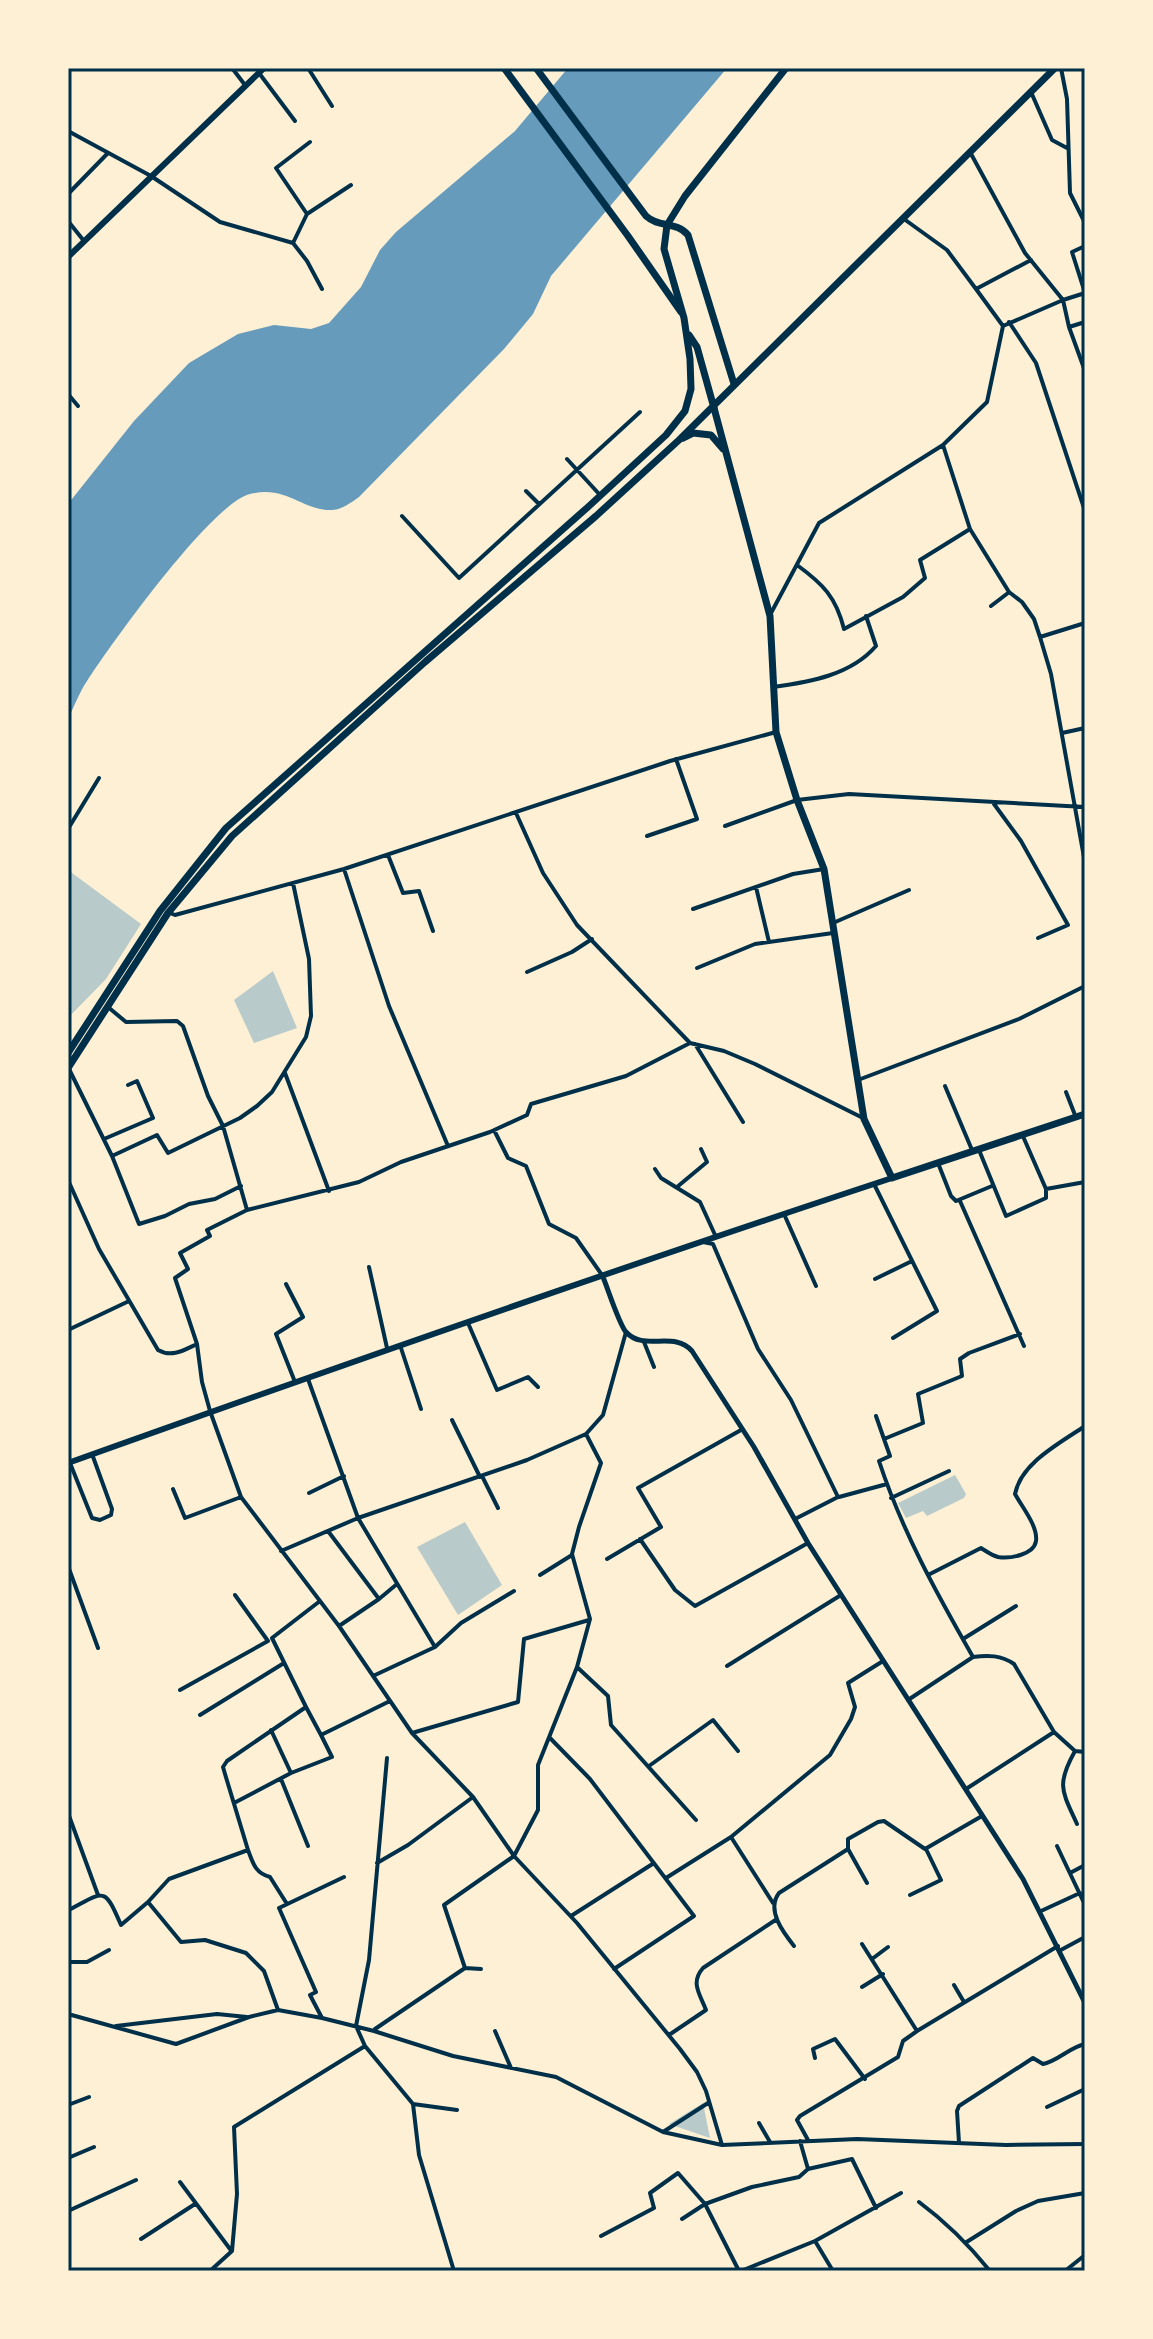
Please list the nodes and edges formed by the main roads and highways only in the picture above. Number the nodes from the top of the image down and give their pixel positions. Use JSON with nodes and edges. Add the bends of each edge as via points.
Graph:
{"nodes":[{"id":1,"x":504,"y":68,"type":"edge"},
{"id":2,"x":536,"y":68,"type":"edge"},
{"id":3,"x":786,"y":68,"type":"edge"},
{"id":4,"x":1058,"y":68,"type":"edge"},
{"id":5,"x":262,"y":71,"type":"edge"},
{"id":6,"x":667,"y":225,"type":"junction"},
{"id":7,"x":68,"y":257,"type":"edge"},
{"id":8,"x":684,"y":318,"type":"junction"},
{"id":9,"x":687,"y":332,"type":"junction"},
{"id":10,"x":734,"y":384,"type":"junction"},
{"id":11,"x":714,"y":408,"type":"junction"},
{"id":12,"x":679,"y":440,"type":"junction"},
{"id":13,"x":728,"y":458,"type":"junction"},
{"id":14,"x":164,"y":912,"type":"junction"},
{"id":15,"x":68,"y":1053,"type":"edge"},
{"id":16,"x":68,"y":1068,"type":"edge"},
{"id":17,"x":1085,"y":1114,"type":"edge"},
{"id":18,"x":892,"y":1178,"type":"junction"},
{"id":19,"x":69,"y":1463,"type":"edge"}],
"edges":[{"from":1,"to":8,"type":"main road"},
{"from":2,"to":6,"type":"main road","via":[[646,216]]},
{"from":3,"to":6,"type":"main road"},
{"from":4,"to":10,"type":"main road"},
{"from":5,"to":7,"type":"main road"},
{"from":6,"to":8,"type":"main road","via":[[664,249]]},
{"from":6,"to":10,"type":"main road","via":[[688,235]]},
{"from":8,"to":9,"type":"main road"},
{"from":9,"to":11,"type":"main road","via":[[697,347]]},
{"from":9,"to":14,"type":"main road","via":[[691,389],[685,411],[666,435],[226,828]]},
{"from":10,"to":11,"type":"main road"},
{"from":11,"to":12,"type":"main road"},
{"from":11,"to":13,"type":"main road"},
{"from":12,"to":13,"type":"main road","via":[[693,433],[711,435]]},
{"from":12,"to":14,"type":"main road","via":[[232,836]]},
{"from":13,"to":18,"type":"main road","via":[[770,616],[776,732],[824,869],[864,1119]]},
{"from":14,"to":15,"type":"main road"},
{"from":14,"to":16,"type":"main road"},
{"from":17,"to":18,"type":"main road"},
{"from":18,"to":19,"type":"main road","via":[[387,1348]]}]}
